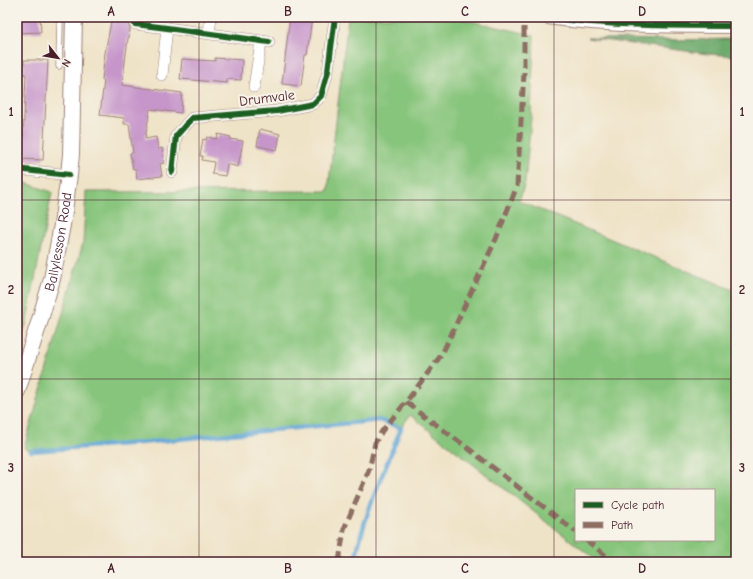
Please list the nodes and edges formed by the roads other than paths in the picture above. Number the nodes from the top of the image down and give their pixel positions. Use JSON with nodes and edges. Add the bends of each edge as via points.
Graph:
{"nodes":[{"id":1,"x":59,"y":17,"type":"edge"},
{"id":2,"x":74,"y":17,"type":"edge"},
{"id":3,"x":211,"y":17,"type":"edge"},
{"id":4,"x":335,"y":17,"type":"edge"},
{"id":5,"x":548,"y":17,"type":"edge"},
{"id":6,"x":135,"y":24,"type":"dead end"},
{"id":7,"x":736,"y":26,"type":"edge"},
{"id":8,"x":167,"y":28,"type":"junction"},
{"id":9,"x":209,"y":33,"type":"junction"},
{"id":10,"x":58,"y":66,"type":"dead end"},
{"id":11,"x":162,"y":75,"type":"dead end"},
{"id":12,"x":254,"y":87,"type":"dead end"},
{"id":13,"x":17,"y":168,"type":"edge"},
{"id":14,"x":172,"y":172,"type":"dead end"},
{"id":15,"x":69,"y":175,"type":"junction"},
{"id":16,"x":17,"y":391,"type":"edge"}],
"edges":[{"from":1,"to":10,"type":"lane"},
{"from":2,"to":15,"type":"main road","name":"Ballylesson Road"},
{"from":3,"to":9,"type":"street"},
{"from":4,"to":14,"type":"street","name":"Drumvale","via":[[328,71],[321,96],[313,104],[277,111],[192,118],[176,136]]},
{"from":5,"to":7,"type":"street","via":[[604,23]]},
{"from":6,"to":8,"type":"street"},
{"from":8,"to":9,"type":"street"},
{"from":8,"to":11,"type":"street"},
{"from":9,"to":12,"type":"street","via":[[265,41]]},
{"from":13,"to":15,"type":"street"},
{"from":15,"to":16,"type":"main road","name":"Ballylesson Road","via":[[52,279]]}]}
